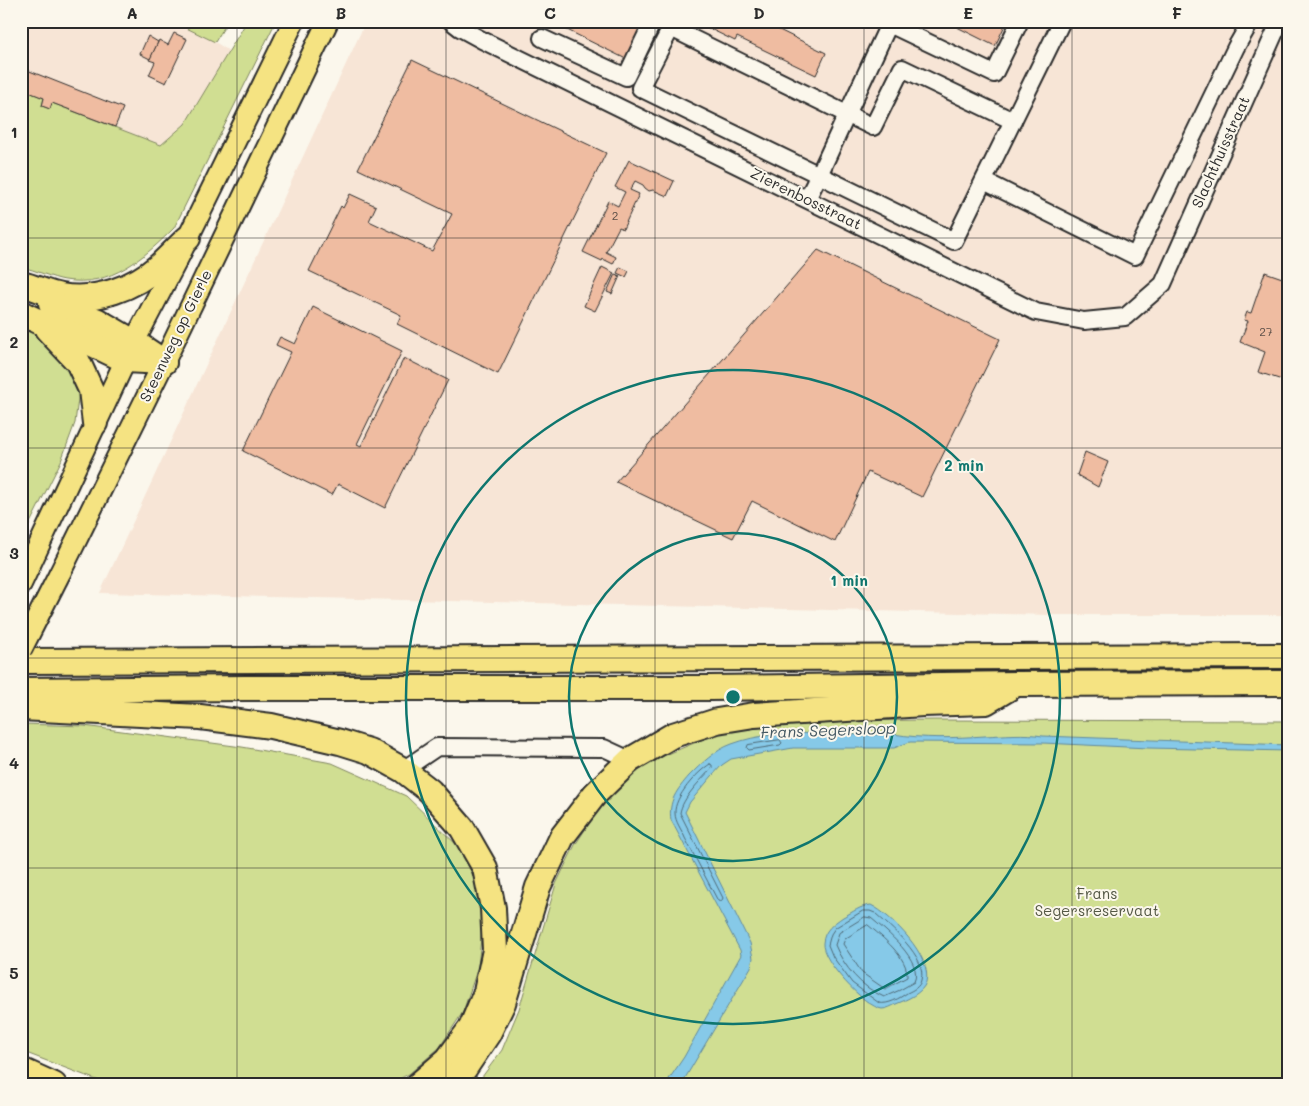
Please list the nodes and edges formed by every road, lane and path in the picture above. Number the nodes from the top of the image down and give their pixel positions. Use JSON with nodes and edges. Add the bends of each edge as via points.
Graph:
{"nodes":[{"id":1,"x":294,"y":21,"type":"edge"},
{"id":2,"x":328,"y":21,"type":"edge"},
{"id":3,"x":451,"y":21,"type":"edge"},
{"id":4,"x":652,"y":21,"type":"edge"},
{"id":5,"x":1020,"y":21,"type":"edge"},
{"id":6,"x":1062,"y":21,"type":"edge"},
{"id":7,"x":1252,"y":21,"type":"edge"},
{"id":8,"x":1280,"y":21,"type":"edge"},
{"id":9,"x":886,"y":23,"type":"edge"},
{"id":10,"x":542,"y":38,"type":"dead end"},
{"id":11,"x":640,"y":88,"type":"junction"},
{"id":12,"x":628,"y":111,"type":"junction"},
{"id":13,"x":847,"y":114,"type":"junction"},
{"id":14,"x":1013,"y":121,"type":"junction"},
{"id":15,"x":819,"y":175,"type":"junction"},
{"id":16,"x":984,"y":181,"type":"junction"},
{"id":17,"x":807,"y":200,"type":"junction"},
{"id":18,"x":188,"y":238,"type":"junction"},
{"id":19,"x":954,"y":242,"type":"junction"},
{"id":20,"x":942,"y":266,"type":"junction"},
{"id":21,"x":1163,"y":284,"type":"joint"},
{"id":22,"x":21,"y":285,"type":"edge"},
{"id":23,"x":31,"y":318,"type":"edge"},
{"id":24,"x":130,"y":351,"type":"junction"},
{"id":25,"x":164,"y":362,"type":"junction"},
{"id":26,"x":95,"y":423,"type":"junction"},
{"id":27,"x":24,"y":578,"type":"edge"},
{"id":28,"x":21,"y":646,"type":"edge"},
{"id":29,"x":21,"y":650,"type":"edge"},
{"id":30,"x":1288,"y":656,"type":"edge"},
{"id":31,"x":21,"y":661,"type":"edge"},
{"id":32,"x":75,"y":661,"type":"junction"},
{"id":33,"x":1288,"y":683,"type":"edge"},
{"id":34,"x":1016,"y":684,"type":"junction"},
{"id":35,"x":21,"y":690,"type":"edge"},
{"id":36,"x":21,"y":708,"type":"edge"},
{"id":37,"x":630,"y":760,"type":"junction"},
{"id":38,"x":403,"y":770,"type":"junction"},
{"id":39,"x":21,"y":1070,"type":"edge"},
{"id":40,"x":54,"y":1085,"type":"edge"},
{"id":41,"x":418,"y":1085,"type":"edge"},
{"id":42,"x":446,"y":1085,"type":"edge"}],
"edges":[{"from":1,"to":18,"type":"main road"},
{"from":2,"to":25,"type":"main road","name":"Steenweg op Gierle"},
{"from":3,"to":12,"type":"street","name":"Zierenbosstraat","via":[[482,40]]},
{"from":4,"to":10,"type":"street","via":[[626,77]]},
{"from":5,"to":9,"type":"street","via":[[994,74]]},
{"from":6,"to":14,"type":"street"},
{"from":7,"to":16,"type":"street","via":[[1236,47],[1135,256]]},
{"from":8,"to":21,"type":"street","name":"Slachthuisstraat"},
{"from":9,"to":13,"type":"street"},
{"from":11,"to":12,"type":"street"},
{"from":11,"to":13,"type":"street","via":[[671,28]]},
{"from":11,"to":15,"type":"street"},
{"from":12,"to":17,"type":"street","name":"Zierenbosstraat"},
{"from":13,"to":14,"type":"street","via":[[873,127],[902,68]]},
{"from":13,"to":15,"type":"street"},
{"from":14,"to":16,"type":"street"},
{"from":15,"to":17,"type":"street"},
{"from":15,"to":19,"type":"street"},
{"from":16,"to":19,"type":"street"},
{"from":17,"to":20,"type":"street","name":"Zierenbosstraat"},
{"from":18,"to":22,"type":"highway","via":[[159,266],[110,294],[84,298],[60,296],[34,286]]},
{"from":18,"to":24,"type":"main road"},
{"from":19,"to":20,"type":"street"},
{"from":20,"to":21,"type":"street","name":"Zierenbosstraat","via":[[1036,312],[1084,321],[1125,317]]},
{"from":22,"to":24,"type":"highway","via":[[30,294],[98,322]]},
{"from":23,"to":24,"type":"highway"},
{"from":23,"to":26,"type":"highway","via":[[78,362],[91,390]]},
{"from":24,"to":25,"type":"highway"},
{"from":24,"to":26,"type":"main road"},
{"from":25,"to":29,"type":"main road","name":"Steenweg op Gierle","bridge":true},
{"from":26,"to":27,"type":"main road"},
{"from":28,"to":32,"type":"highway","via":[[43,647]]},
{"from":30,"to":32,"type":"highway"},
{"from":31,"to":32,"type":"highway"},
{"from":33,"to":34,"type":"highway"},
{"from":34,"to":35,"type":"highway"},
{"from":34,"to":37,"type":"highway","via":[[986,702],[754,715],[717,721],[673,735]]},
{"from":36,"to":38,"type":"highway","via":[[200,718],[272,726],[369,751]]},
{"from":37,"to":38,"type":"street","via":[[604,748],[437,747]]},
{"from":37,"to":42,"type":"highway","via":[[595,794],[562,837],[538,887],[503,1003],[488,1034],[465,1068]]},
{"from":38,"to":41,"type":"highway","via":[[430,791],[462,828],[485,868],[495,933],[495,950],[486,992],[471,1028],[448,1059]]},
{"from":39,"to":40,"type":"highway"}]}
